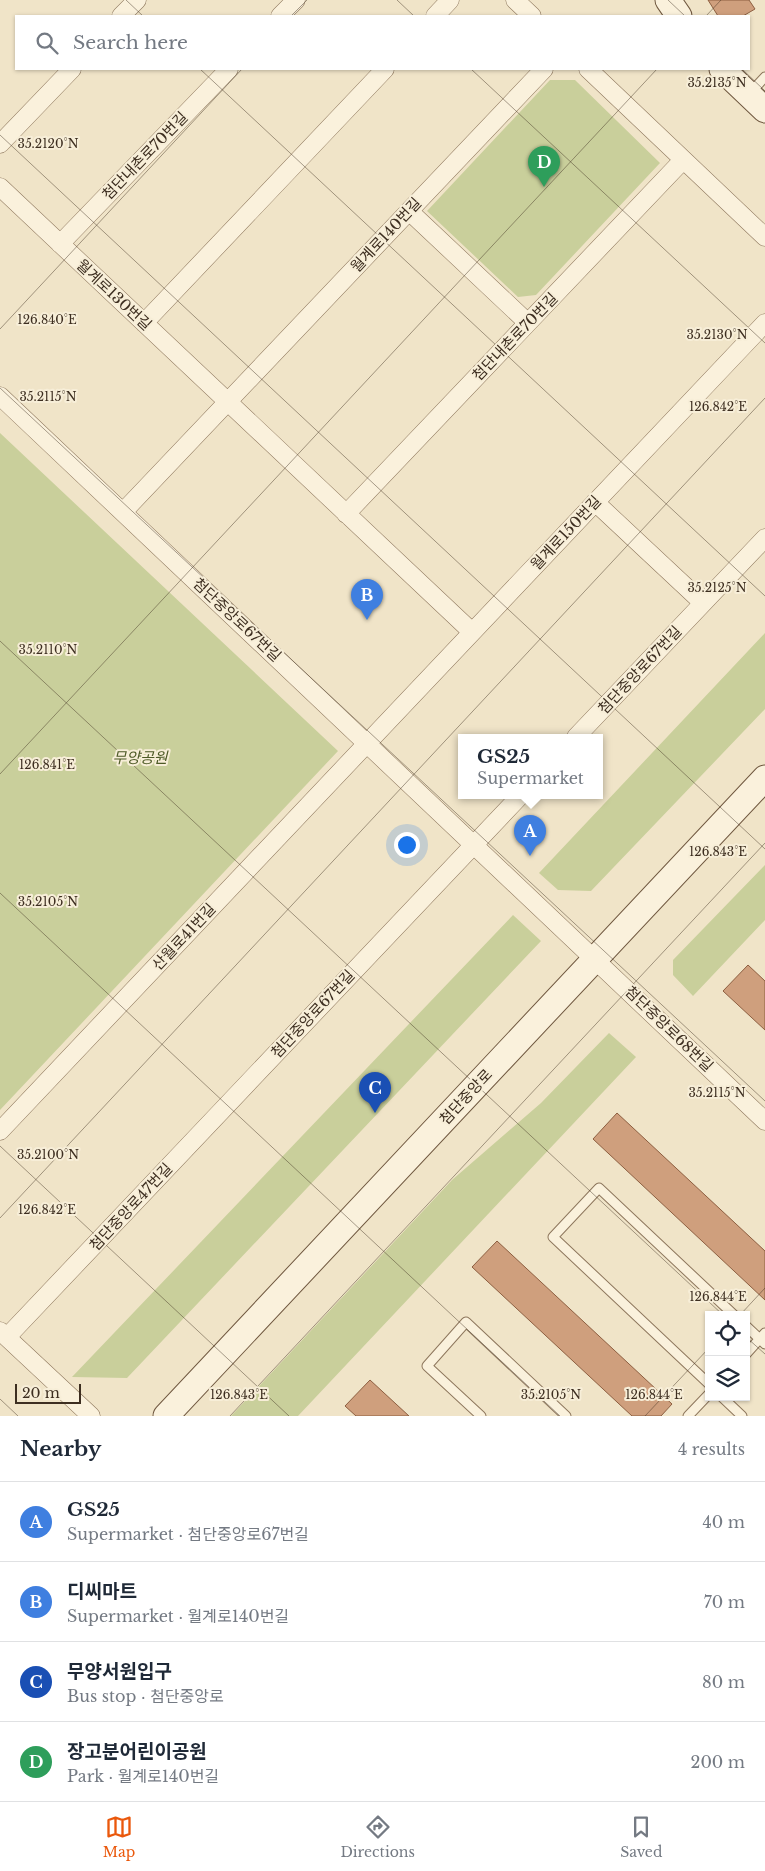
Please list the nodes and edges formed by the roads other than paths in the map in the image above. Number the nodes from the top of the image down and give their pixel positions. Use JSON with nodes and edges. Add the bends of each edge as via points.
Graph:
{"nodes":[{"id":1,"x":137,"y":0,"type":"edge"},
{"id":2,"x":296,"y":0,"type":"edge"},
{"id":3,"x":450,"y":0,"type":"edge"},
{"id":4,"x":515,"y":0,"type":"edge"},
{"id":5,"x":668,"y":0,"type":"edge"},
{"id":6,"x":122,"y":15,"type":"edge"},
{"id":7,"x":281,"y":15,"type":"edge"},
{"id":8,"x":436,"y":15,"type":"edge"},
{"id":9,"x":531,"y":15,"type":"edge"},
{"id":10,"x":678,"y":15,"type":"edge"},
{"id":11,"x":71,"y":70,"type":"edge"},
{"id":12,"x":228,"y":70,"type":"edge"},
{"id":13,"x":384,"y":70,"type":"edge"},
{"id":14,"x":543,"y":70,"type":"edge"},
{"id":15,"x":589,"y":70,"type":"edge"},
{"id":16,"x":724,"y":70,"type":"edge"},
{"id":17,"x":760,"y":94,"type":"edge"},
{"id":18,"x":0,"y":144,"type":"edge"},
{"id":19,"x":683,"y":160,"type":"junction"},
{"id":20,"x":0,"y":187,"type":"edge"},
{"id":21,"x":409,"y":211,"type":"junction"},
{"id":22,"x":765,"y":237,"type":"edge"},
{"id":23,"x":60,"y":244,"type":"junction"},
{"id":24,"x":528,"y":323,"type":"junction"},
{"id":25,"x":765,"y":323,"type":"edge"},
{"id":26,"x":144,"y":324,"type":"junction"},
{"id":27,"x":0,"y":396,"type":"edge"},
{"id":28,"x":228,"y":402,"type":"junction"},
{"id":29,"x":595,"y":502,"type":"junction"},
{"id":30,"x":123,"y":512,"type":"junction"},
{"id":31,"x":346,"y":514,"type":"junction"},
{"id":32,"x":765,"y":538,"type":"edge"},
{"id":33,"x":703,"y":603,"type":"junction"},
{"id":34,"x":472,"y":632,"type":"junction"},
{"id":35,"x":579,"y":734,"type":"edge"},
{"id":36,"x":368,"y":743,"type":"junction"},
{"id":37,"x":765,"y":778,"type":"edge"},
{"id":38,"x":517,"y":799,"type":"edge"},
{"id":39,"x":475,"y":844,"type":"junction"},
{"id":40,"x":596,"y":959,"type":"junction"},
{"id":41,"x":254,"y":1076,"type":"joint"},
{"id":42,"x":765,"y":1121,"type":"edge"},
{"id":43,"x":0,"y":1131,"type":"edge"},
{"id":44,"x":730,"y":1311,"type":"edge"},
{"id":45,"x":750,"y":1329,"type":"edge"},
{"id":46,"x":4,"y":1334,"type":"edge"},
{"id":47,"x":763,"y":1339,"type":"edge"},
{"id":48,"x":750,"y":1350,"type":"edge"},
{"id":49,"x":705,"y":1380,"type":"edge"},
{"id":50,"x":705,"y":1398,"type":"edge"},
{"id":51,"x":726,"y":1401,"type":"edge"},
{"id":52,"x":91,"y":1416,"type":"edge"},
{"id":53,"x":166,"y":1416,"type":"edge"},
{"id":54,"x":481,"y":1416,"type":"edge"},
{"id":55,"x":566,"y":1416,"type":"edge"},
{"id":56,"x":688,"y":1416,"type":"edge"},
{"id":57,"x":742,"y":1416,"type":"edge"}],
"edges":[{"from":1,"to":6,"type":"street"},
{"from":2,"to":7,"type":"street"},
{"from":3,"to":8,"type":"street"},
{"from":4,"to":9,"type":"street"},
{"from":5,"to":10,"type":"street"},
{"from":11,"to":18,"type":"street"},
{"from":12,"to":23,"type":"street","name":"첨단내촌로70번길"},
{"from":13,"to":26,"type":"street"},
{"from":14,"to":21,"type":"street","name":"월계로140번길"},
{"from":15,"to":19,"type":"street"},
{"from":16,"to":17,"type":"street"},
{"from":19,"to":22,"type":"street"},
{"from":19,"to":24,"type":"street","name":"첨단내촌로70번길"},
{"from":20,"to":23,"type":"street","name":"월계로130번길"},
{"from":21,"to":24,"type":"street"},
{"from":21,"to":28,"type":"street","name":"월계로140번길"},
{"from":23,"to":26,"type":"street","name":"월계로130번길"},
{"from":24,"to":31,"type":"street","name":"첨단내촌로70번길"},
{"from":25,"to":29,"type":"street","name":"월계로150번길"},
{"from":26,"to":28,"type":"street","name":"월계로130번길"},
{"from":27,"to":30,"type":"street","name":"첨단중앙로67번길"},
{"from":28,"to":30,"type":"street","name":"월계로140번길"},
{"from":28,"to":31,"type":"street"},
{"from":29,"to":33,"type":"street"},
{"from":29,"to":34,"type":"street","name":"월계로150번길"},
{"from":30,"to":36,"type":"street","name":"첨단중앙로67번길"},
{"from":31,"to":34,"type":"street"},
{"from":32,"to":33,"type":"street"},
{"from":33,"to":35,"type":"street","name":"첨단중앙로67번길"},
{"from":34,"to":36,"type":"street","name":"월계로150번길"},
{"from":36,"to":39,"type":"street","name":"첨단중앙로67번길"},
{"from":36,"to":43,"type":"street","name":"산월로41번길"},
{"from":37,"to":40,"type":"street","name":"첨단중앙로"},
{"from":38,"to":39,"type":"street","name":"첨단중앙로67번길"},
{"from":39,"to":40,"type":"street","name":"첨단중앙로67번길"},
{"from":39,"to":41,"type":"street","name":"첨단중앙로67번길"},
{"from":40,"to":42,"type":"street","name":"첨단중앙로68번길"},
{"from":40,"to":53,"type":"street","name":"첨단중앙로"},
{"from":41,"to":46,"type":"street","name":"첨단중앙로47번길"},
{"from":44,"to":49,"type":"lane","via":[[599,1188],[553,1237]]},
{"from":45,"to":47,"type":"lane"},
{"from":46,"to":52,"type":"street","name":"첨단중앙로47번길"},
{"from":47,"to":48,"type":"lane"},
{"from":50,"to":56,"type":"lane"},
{"from":51,"to":57,"type":"lane"},
{"from":54,"to":55,"type":"lane","via":[[427,1366],[466,1322]]}]}
